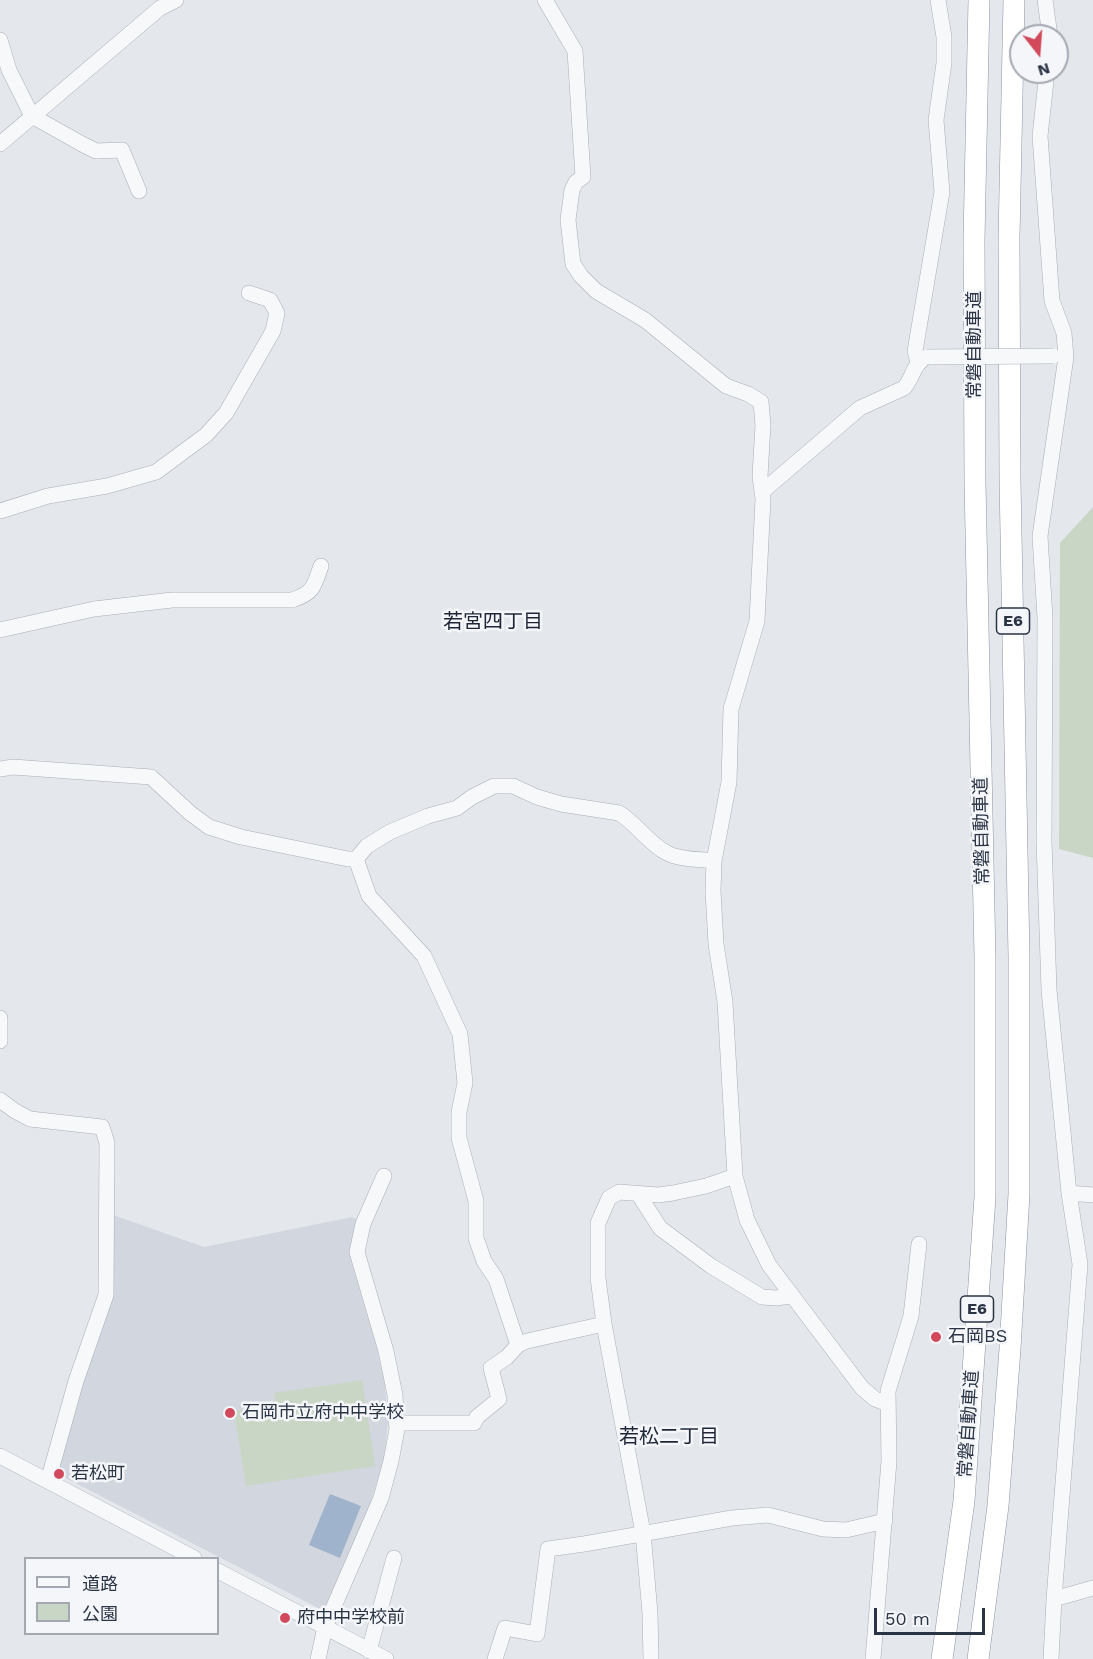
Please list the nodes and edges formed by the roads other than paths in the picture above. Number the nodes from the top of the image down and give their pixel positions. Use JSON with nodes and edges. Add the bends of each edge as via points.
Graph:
{"nodes":[{"id":1,"x":176,"y":0,"type":"edge"},
{"id":2,"x":545,"y":0,"type":"edge"},
{"id":3,"x":938,"y":0,"type":"edge"},
{"id":4,"x":980,"y":0,"type":"edge"},
{"id":5,"x":1014,"y":0,"type":"edge"},
{"id":6,"x":1045,"y":0,"type":"edge"},
{"id":7,"x":1048,"y":24,"type":"edge"},
{"id":8,"x":0,"y":40,"type":"edge"},
{"id":9,"x":1046,"y":84,"type":"edge"},
{"id":10,"x":32,"y":116,"type":"junction"},
{"id":11,"x":0,"y":144,"type":"edge"},
{"id":12,"x":139,"y":191,"type":"dead end"},
{"id":13,"x":249,"y":293,"type":"dead end"},
{"id":14,"x":1059,"y":357,"type":"junction"},
{"id":15,"x":923,"y":359,"type":"junction"},
{"id":16,"x":763,"y":491,"type":"junction"},
{"id":17,"x":0,"y":511,"type":"edge"},
{"id":18,"x":321,"y":566,"type":"dead end"},
{"id":19,"x":0,"y":630,"type":"edge"},
{"id":20,"x":0,"y":769,"type":"edge"},
{"id":21,"x":356,"y":859,"type":"junction"},
{"id":22,"x":714,"y":861,"type":"junction"},
{"id":23,"x":0,"y":1018,"type":"edge"},
{"id":24,"x":0,"y":1041,"type":"edge"},
{"id":25,"x":0,"y":1100,"type":"edge"},
{"id":26,"x":384,"y":1176,"type":"dead end"},
{"id":27,"x":735,"y":1176,"type":"junction"},
{"id":28,"x":1069,"y":1193,"type":"junction"},
{"id":29,"x":639,"y":1195,"type":"junction"},
{"id":30,"x":1093,"y":1195,"type":"edge"},
{"id":31,"x":919,"y":1244,"type":"dead end"},
{"id":32,"x":1080,"y":1264,"type":"junction"},
{"id":33,"x":1093,"y":1276,"type":"edge"},
{"id":34,"x":790,"y":1296,"type":"junction"},
{"id":35,"x":604,"y":1324,"type":"junction"},
{"id":36,"x":518,"y":1345,"type":"junction"},
{"id":37,"x":888,"y":1404,"type":"junction"},
{"id":38,"x":396,"y":1424,"type":"junction"},
{"id":39,"x":0,"y":1456,"type":"edge"},
{"id":40,"x":48,"y":1481,"type":"junction"},
{"id":41,"x":885,"y":1521,"type":"junction"},
{"id":42,"x":643,"y":1533,"type":"junction"},
{"id":43,"x":192,"y":1557,"type":"edge"},
{"id":44,"x":394,"y":1558,"type":"dead end"},
{"id":45,"x":219,"y":1572,"type":"edge"},
{"id":46,"x":1093,"y":1588,"type":"edge"},
{"id":47,"x":1054,"y":1599,"type":"junction"},
{"id":48,"x":325,"y":1627,"type":"junction"},
{"id":49,"x":369,"y":1651,"type":"junction"},
{"id":50,"x":318,"y":1659,"type":"edge"},
{"id":51,"x":386,"y":1659,"type":"edge"},
{"id":52,"x":495,"y":1659,"type":"edge"},
{"id":53,"x":651,"y":1659,"type":"edge"},
{"id":54,"x":873,"y":1659,"type":"edge"},
{"id":55,"x":942,"y":1659,"type":"edge"},
{"id":56,"x":978,"y":1659,"type":"edge"},
{"id":57,"x":1051,"y":1659,"type":"edge"}],
"edges":[{"from":1,"to":10,"type":"street","via":[[160,8]]},
{"from":2,"to":16,"type":"street","via":[[575,51],[583,177],[576,182],[569,201],[573,264],[596,291],[645,320],[726,386],[761,402]]},
{"from":3,"to":15,"type":"street","via":[[944,37],[936,120],[942,192],[915,351]]},
{"from":4,"to":55,"type":"highway","name":"常磐自動車道","number":"E6","via":[[974,240],[975,483],[985,945],[985,1197],[964,1501]]},
{"from":5,"to":56,"type":"highway","name":"常磐自動車道","number":"E6","via":[[1009,238],[1010,480],[1019,945],[1019,1194],[998,1506]]},
{"from":6,"to":7,"type":"street"},
{"from":8,"to":10,"type":"street","via":[[9,70]]},
{"from":9,"to":14,"type":"street","via":[[1040,136],[1052,301],[1064,333]]},
{"from":10,"to":11,"type":"street"},
{"from":10,"to":12,"type":"street","via":[[96,150],[122,150]]},
{"from":13,"to":17,"type":"street","via":[[270,300],[277,313],[273,331],[226,413],[206,435],[156,472]]},
{"from":14,"to":15,"type":"street","bridge":true},
{"from":14,"to":28,"type":"street","via":[[1040,536],[1045,618],[1044,841],[1049,990]]},
{"from":15,"to":16,"type":"street","via":[[904,388],[860,408]]},
{"from":16,"to":22,"type":"street","via":[[757,621],[731,709],[729,782]]},
{"from":18,"to":19,"type":"street","via":[[313,590],[292,600],[172,600],[94,609]]},
{"from":20,"to":21,"type":"street","via":[[151,777],[209,827]]},
{"from":21,"to":22,"type":"street","via":[[367,846],[390,832],[457,808],[484,789],[504,785],[561,804],[619,813],[670,855]]},
{"from":21,"to":36,"type":"street","via":[[369,896],[424,956],[460,1034],[465,1083],[459,1138],[476,1201],[476,1238],[496,1279]]},
{"from":22,"to":27,"type":"street","via":[[713,918],[725,1002]]},
{"from":23,"to":24,"type":"street"},
{"from":25,"to":40,"type":"street","via":[[30,1119],[102,1127],[107,1143],[106,1295],[76,1381]]},
{"from":26,"to":38,"type":"street","via":[[363,1224],[357,1252],[386,1351]]},
{"from":27,"to":29,"type":"street","via":[[673,1194]]},
{"from":27,"to":34,"type":"street","via":[[747,1220],[769,1265]]},
{"from":28,"to":30,"type":"street"},
{"from":28,"to":32,"type":"street"},
{"from":29,"to":34,"type":"street","via":[[660,1228],[711,1266],[762,1297]]},
{"from":29,"to":35,"type":"street","via":[[613,1194],[598,1223],[598,1278]]},
{"from":31,"to":37,"type":"street","via":[[911,1316],[888,1391]]},
{"from":32,"to":33,"type":"street"},
{"from":32,"to":47,"type":"street"},
{"from":34,"to":37,"type":"street","via":[[862,1388]]},
{"from":35,"to":36,"type":"street"},
{"from":35,"to":42,"type":"street"},
{"from":36,"to":38,"type":"street","via":[[491,1368],[499,1399],[477,1416],[474,1424]]},
{"from":37,"to":41,"type":"street"},
{"from":38,"to":48,"type":"street","via":[[381,1498]]},
{"from":39,"to":40,"type":"street"},
{"from":40,"to":43,"type":"street"},
{"from":41,"to":42,"type":"street","via":[[846,1530],[823,1529],[768,1515]]},
{"from":41,"to":54,"type":"street"},
{"from":42,"to":52,"type":"street","via":[[548,1549],[537,1634],[505,1628]]},
{"from":42,"to":53,"type":"street"},
{"from":44,"to":49,"type":"street"},
{"from":45,"to":48,"type":"street"},
{"from":46,"to":47,"type":"street"},
{"from":47,"to":57,"type":"street"},
{"from":48,"to":49,"type":"street"},
{"from":48,"to":50,"type":"street"},
{"from":49,"to":51,"type":"street"}]}
